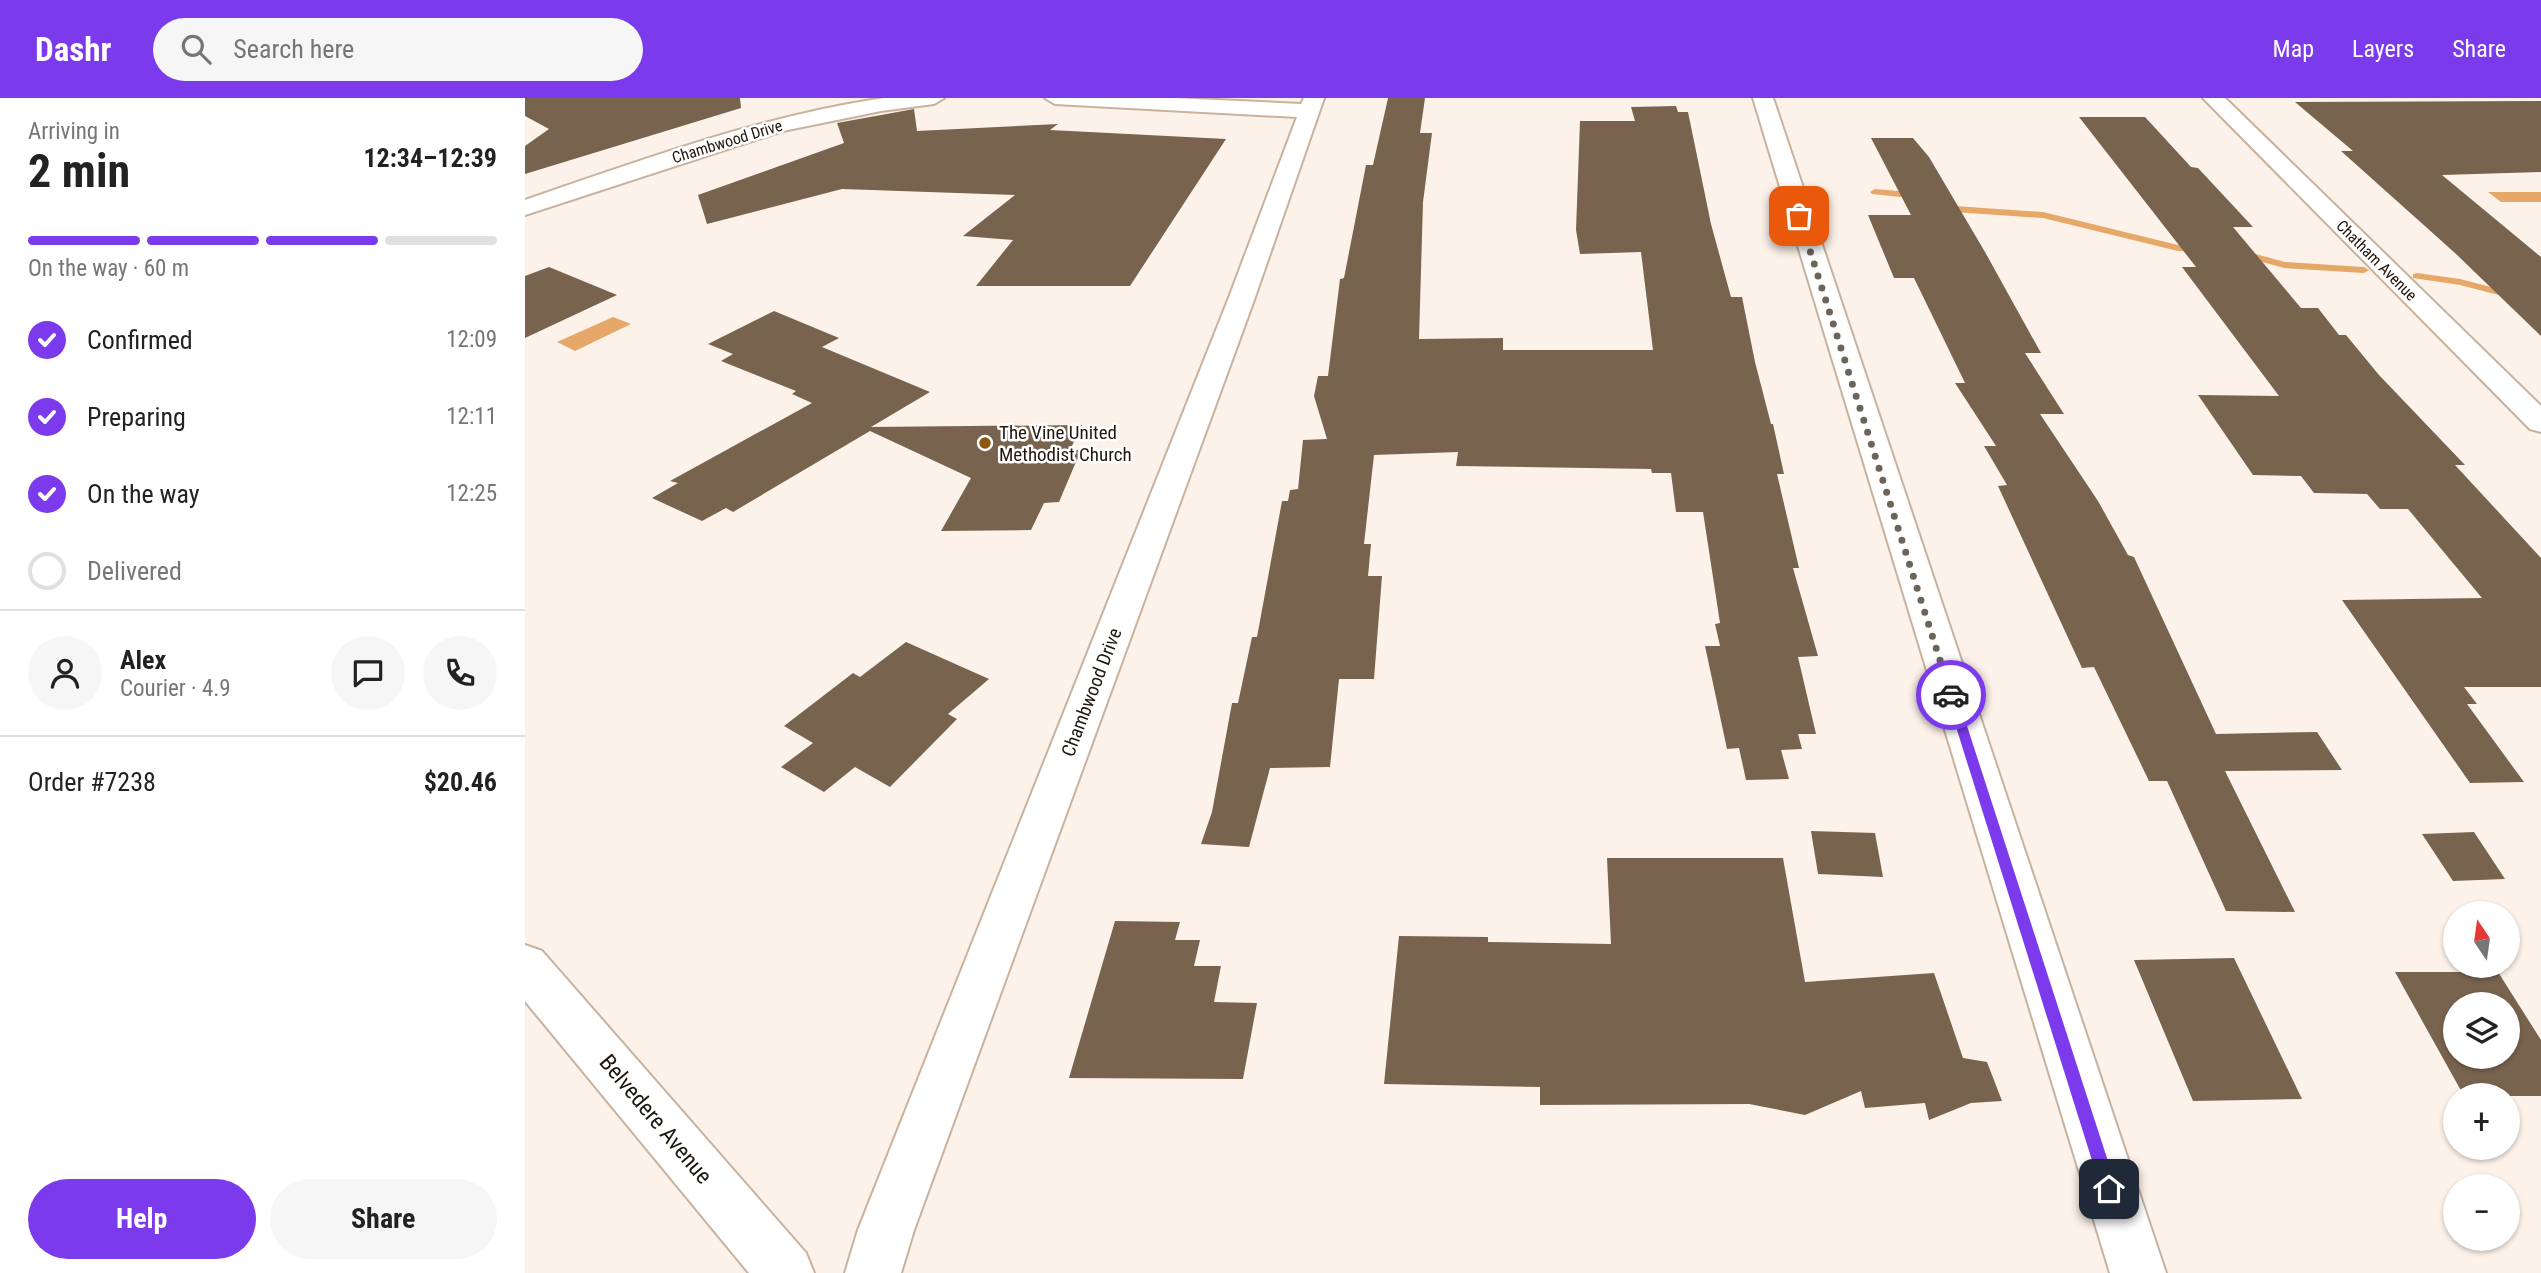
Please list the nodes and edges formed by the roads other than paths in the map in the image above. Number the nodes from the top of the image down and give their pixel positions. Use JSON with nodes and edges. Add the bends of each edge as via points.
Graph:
{"nodes":[{"id":1,"x":934,"y":98,"type":"edge"},
{"id":2,"x":1055,"y":98,"type":"edge"},
{"id":3,"x":1763,"y":98,"type":"edge"},
{"id":4,"x":2213,"y":98,"type":"edge"},
{"id":5,"x":1312,"y":105,"type":"edge"},
{"id":6,"x":525,"y":208,"type":"edge"},
{"id":7,"x":2541,"y":423,"type":"edge"},
{"id":8,"x":525,"y":966,"type":"edge"},
{"id":9,"x":786,"y":1273,"type":"edge"},
{"id":10,"x":873,"y":1273,"type":"edge"},
{"id":11,"x":2138,"y":1273,"type":"edge"}],
"edges":[{"from":1,"to":6,"type":"street","name":"Chambwood Drive","via":[[851,108],[778,124]]},
{"from":2,"to":5,"type":"street","name":"Chambwood Drive"},
{"from":3,"to":11,"type":"street"},
{"from":4,"to":7,"type":"street","name":"Chatham Avenue"},
{"from":5,"to":10,"type":"street","name":"Chambwood Drive"},
{"from":8,"to":9,"type":"street","name":"Belvedere Avenue"}]}
